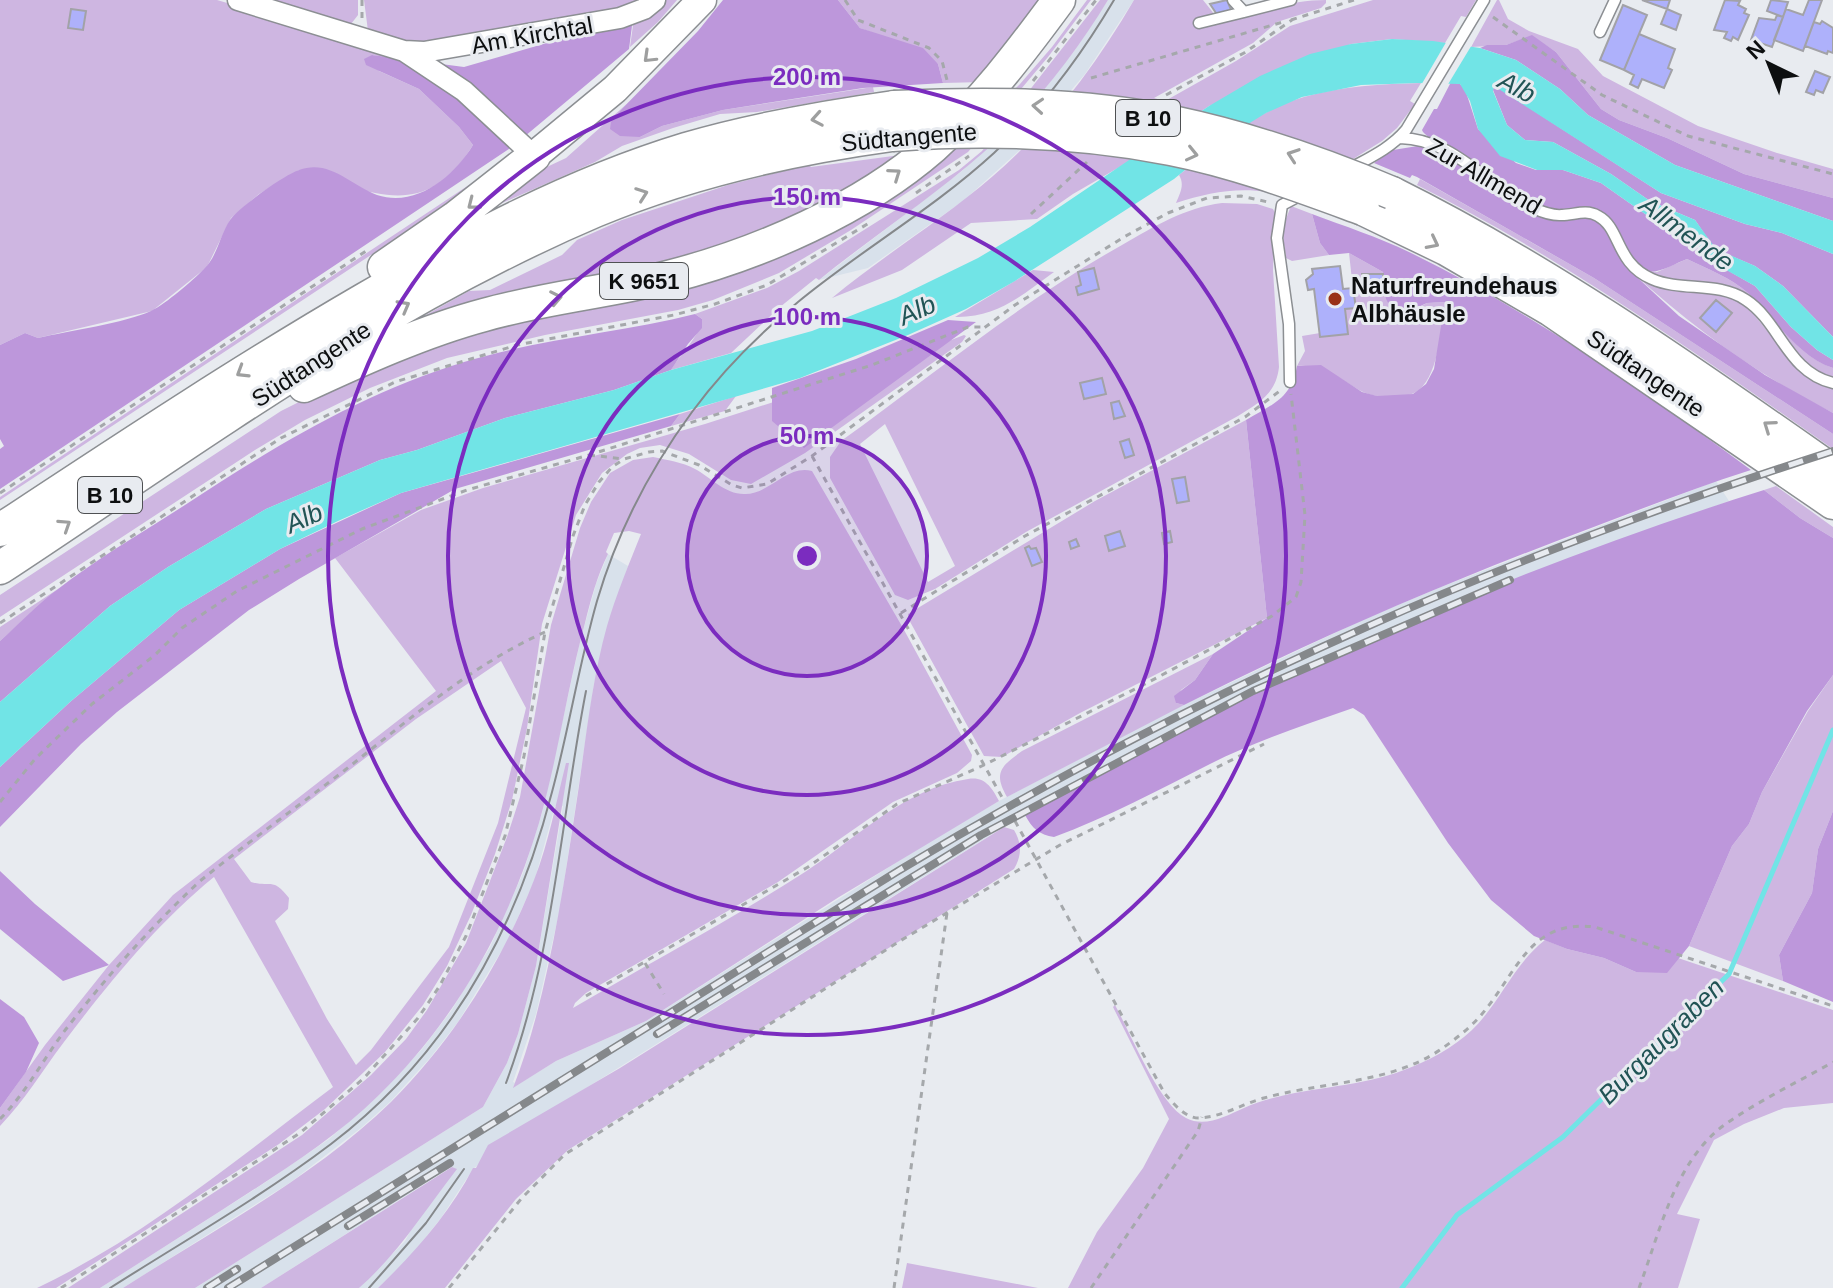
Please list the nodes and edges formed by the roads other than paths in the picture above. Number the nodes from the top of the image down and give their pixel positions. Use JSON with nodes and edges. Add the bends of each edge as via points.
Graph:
{"nodes":[{"id":1,"x":238,"y":0,"type":"edge"},
{"id":2,"x":655,"y":0,"type":"edge"},
{"id":3,"x":702,"y":0,"type":"edge"},
{"id":4,"x":1059,"y":0,"type":"edge"},
{"id":5,"x":1233,"y":0,"type":"edge"},
{"id":6,"x":1291,"y":0,"type":"edge"},
{"id":7,"x":1484,"y":0,"type":"edge"},
{"id":8,"x":1615,"y":0,"type":"edge"},
{"id":9,"x":1244,"y":12,"type":"junction"},
{"id":10,"x":1199,"y":23,"type":"dead end"},
{"id":11,"x":1600,"y":32,"type":"dead end"},
{"id":12,"x":404,"y":51,"type":"junction"},
{"id":13,"x":893,"y":121,"type":"junction"},
{"id":14,"x":1400,"y":138,"type":"junction"},
{"id":15,"x":534,"y":156,"type":"junction"},
{"id":16,"x":308,"y":330,"type":"junction"},
{"id":17,"x":1290,"y":382,"type":"road end"},
{"id":18,"x":1833,"y":383,"type":"edge"},
{"id":19,"x":220,"y":423,"type":"junction"},
{"id":20,"x":1833,"y":471,"type":"edge"},
{"id":21,"x":1833,"y":503,"type":"edge"},
{"id":22,"x":0,"y":530,"type":"edge"},
{"id":23,"x":0,"y":568,"type":"edge"}],
"edges":[{"from":1,"to":12,"type":"street","name":"Am Kirchtal"},
{"from":2,"to":12,"type":"street","name":"Am Kirchtal","via":[[620,18],[574,28],[461,48]]},
{"from":3,"to":15,"type":"main road","one_way":true,"via":[[615,89]]},
{"from":19,"to":4,"type":"highway","number":"K 9651","one_way":true,"via":[[480,316],[667,277],[780,239],[820,219],[931,148],[1010,67]]},
{"from":5,"to":9,"type":"lane"},
{"from":6,"to":9,"type":"lane"},
{"from":7,"to":14,"type":"lane"},
{"from":8,"to":11,"type":"lane"},
{"from":9,"to":10,"type":"lane"},
{"from":12,"to":15,"type":"street","name":"Am Kirchtal","via":[[464,91]]},
{"from":13,"to":16,"type":"highway","name":"Südtangente","number":"B 10","one_way":true,"via":[[789,123],[684,150],[585,185],[496,226]]},
{"from":19,"to":13,"type":"highway","name":"Südtangente","number":"B 10","one_way":true,"via":[[399,309],[520,245],[665,185]]},
{"from":20,"to":13,"type":"highway","name":"Südtangente","number":"B 10","one_way":true,"bridge":true,"via":[[1521,261],[1392,193],[1281,151],[1171,122],[1098,110],[963,104]]},
{"from":13,"to":21,"type":"highway","name":"Südtangente","number":"B 10","one_way":true,"bridge":true,"via":[[1171,149],[1277,177],[1363,209],[1446,249],[1551,310]]},
{"from":14,"to":17,"type":"lane","via":[[1282,205],[1277,238],[1289,324]]},
{"from":14,"to":18,"type":"lane","name":"Zur Allmend","via":[[1433,142],[1538,210],[1600,216],[1634,269],[1654,280],[1726,291],[1747,301],[1801,365]]},
{"from":15,"to":16,"type":"highway","one_way":true,"via":[[396,257]]},
{"from":16,"to":22,"type":"highway","name":"Südtangente","number":"B 10","one_way":true},
{"from":23,"to":19,"type":"highway","name":"Südtangente","number":"B 10","one_way":true}]}
